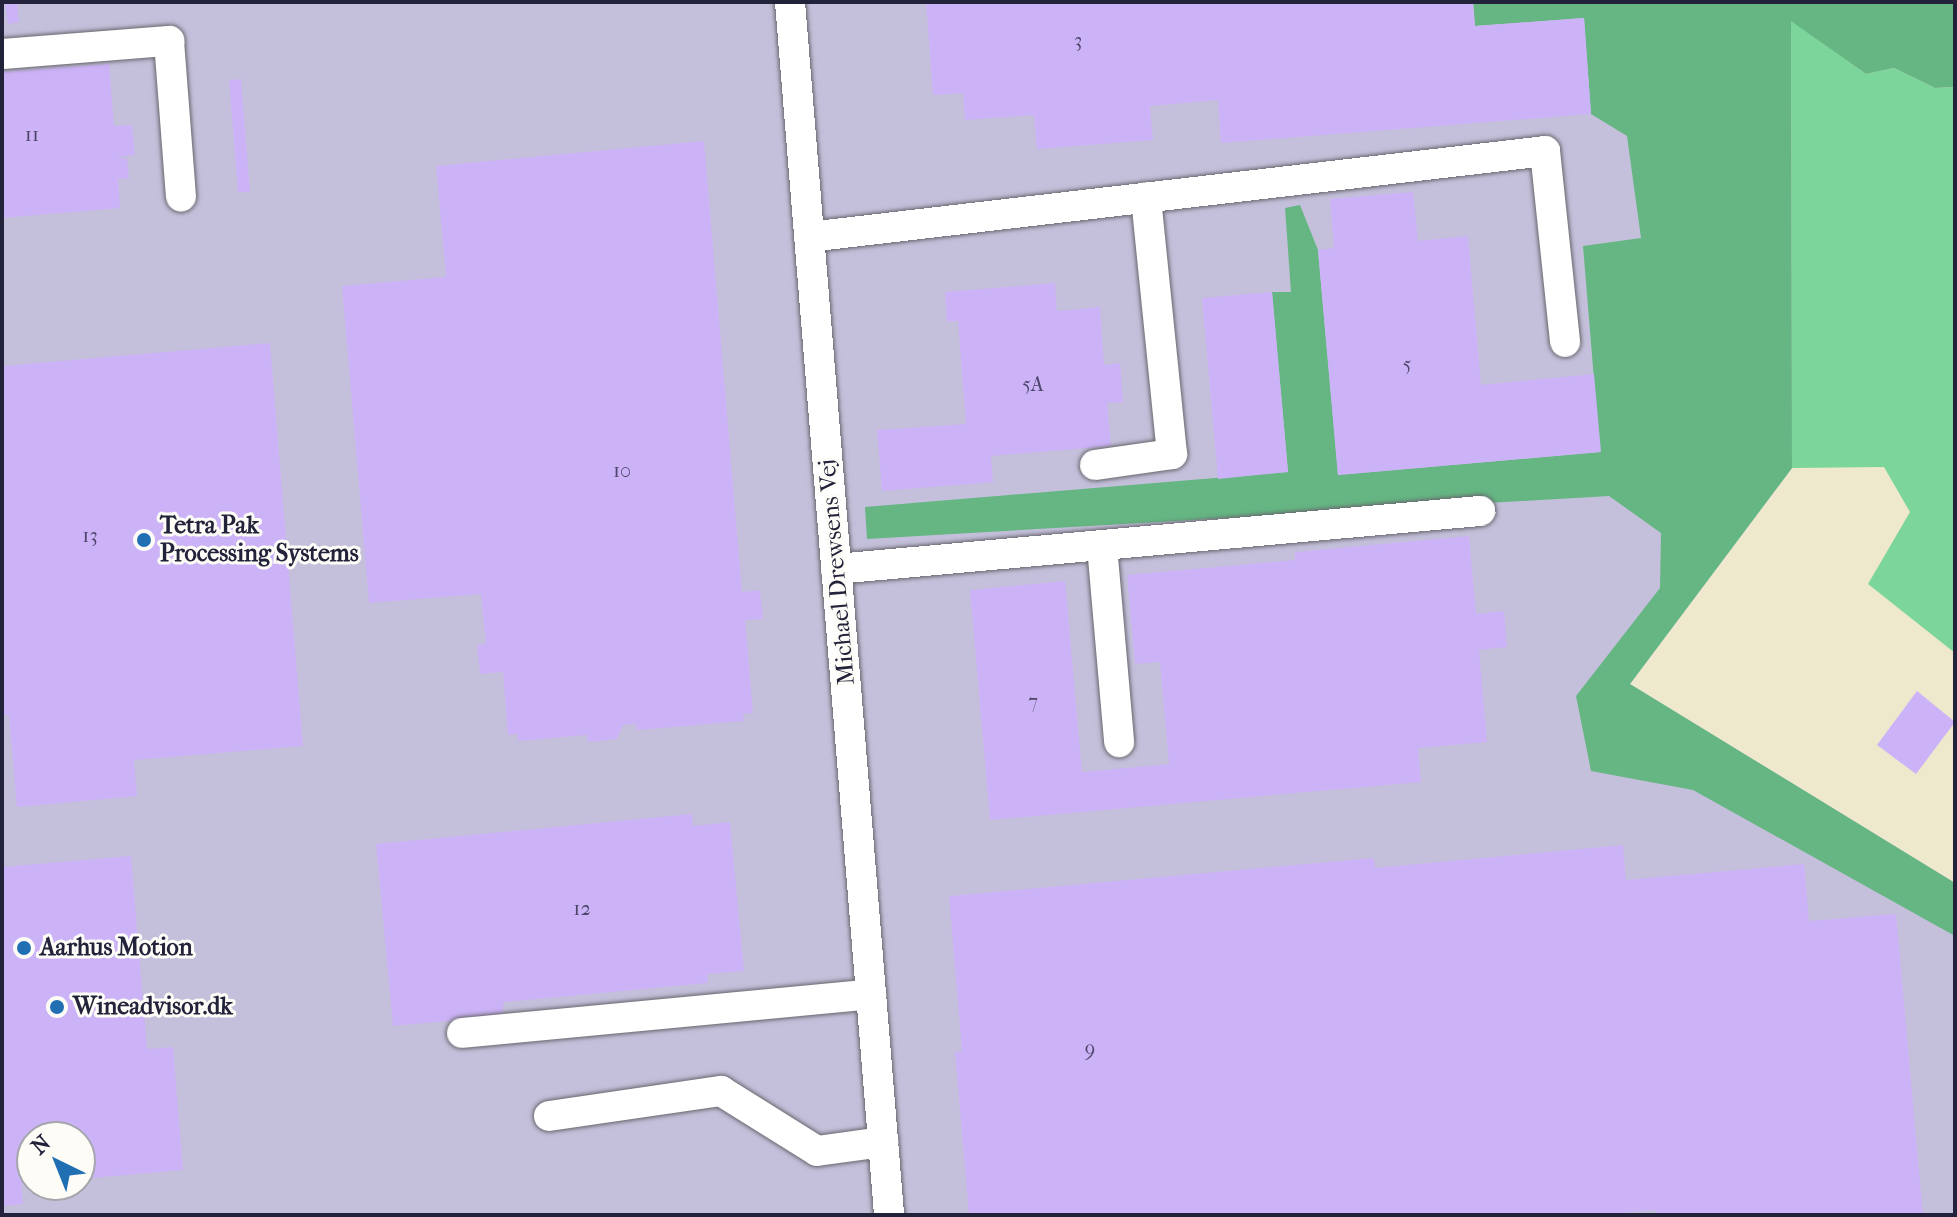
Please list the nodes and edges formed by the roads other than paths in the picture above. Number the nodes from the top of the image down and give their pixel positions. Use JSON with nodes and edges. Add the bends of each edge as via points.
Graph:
{"nodes":[{"id":1,"x":790,"y":2,"type":"edge"},
{"id":2,"x":2,"y":54,"type":"edge"},
{"id":3,"x":181,"y":197,"type":"dead end"},
{"id":4,"x":1146,"y":197,"type":"junction"},
{"id":5,"x":809,"y":237,"type":"junction"},
{"id":6,"x":1565,"y":342,"type":"dead end"},
{"id":7,"x":1095,"y":465,"type":"dead end"},
{"id":8,"x":1480,"y":511,"type":"dead end"},
{"id":9,"x":1102,"y":546,"type":"junction"},
{"id":10,"x":836,"y":569,"type":"junction"},
{"id":11,"x":1119,"y":742,"type":"dead end"},
{"id":12,"x":871,"y":994,"type":"junction"},
{"id":13,"x":462,"y":1033,"type":"dead end"},
{"id":14,"x":549,"y":1116,"type":"dead end"},
{"id":15,"x":883,"y":1142,"type":"junction"},
{"id":16,"x":889,"y":1215,"type":"edge"}],
"edges":[{"from":1,"to":5,"type":"street","name":"Michael Drewsens Vej"},
{"from":2,"to":3,"type":"street","via":[[169,41]]},
{"from":4,"to":5,"type":"street"},
{"from":4,"to":6,"type":"street","via":[[1545,151]]},
{"from":4,"to":7,"type":"street","via":[[1172,454]]},
{"from":5,"to":10,"type":"street","name":"Michael Drewsens Vej"},
{"from":8,"to":9,"type":"street"},
{"from":9,"to":10,"type":"street"},
{"from":9,"to":11,"type":"street"},
{"from":10,"to":12,"type":"street","name":"Michael Drewsens Vej"},
{"from":12,"to":13,"type":"street"},
{"from":12,"to":15,"type":"street","name":"Michael Drewsens Vej"},
{"from":14,"to":15,"type":"street","via":[[721,1091],[817,1151]]},
{"from":15,"to":16,"type":"street","name":"Michael Drewsens Vej"}]}
